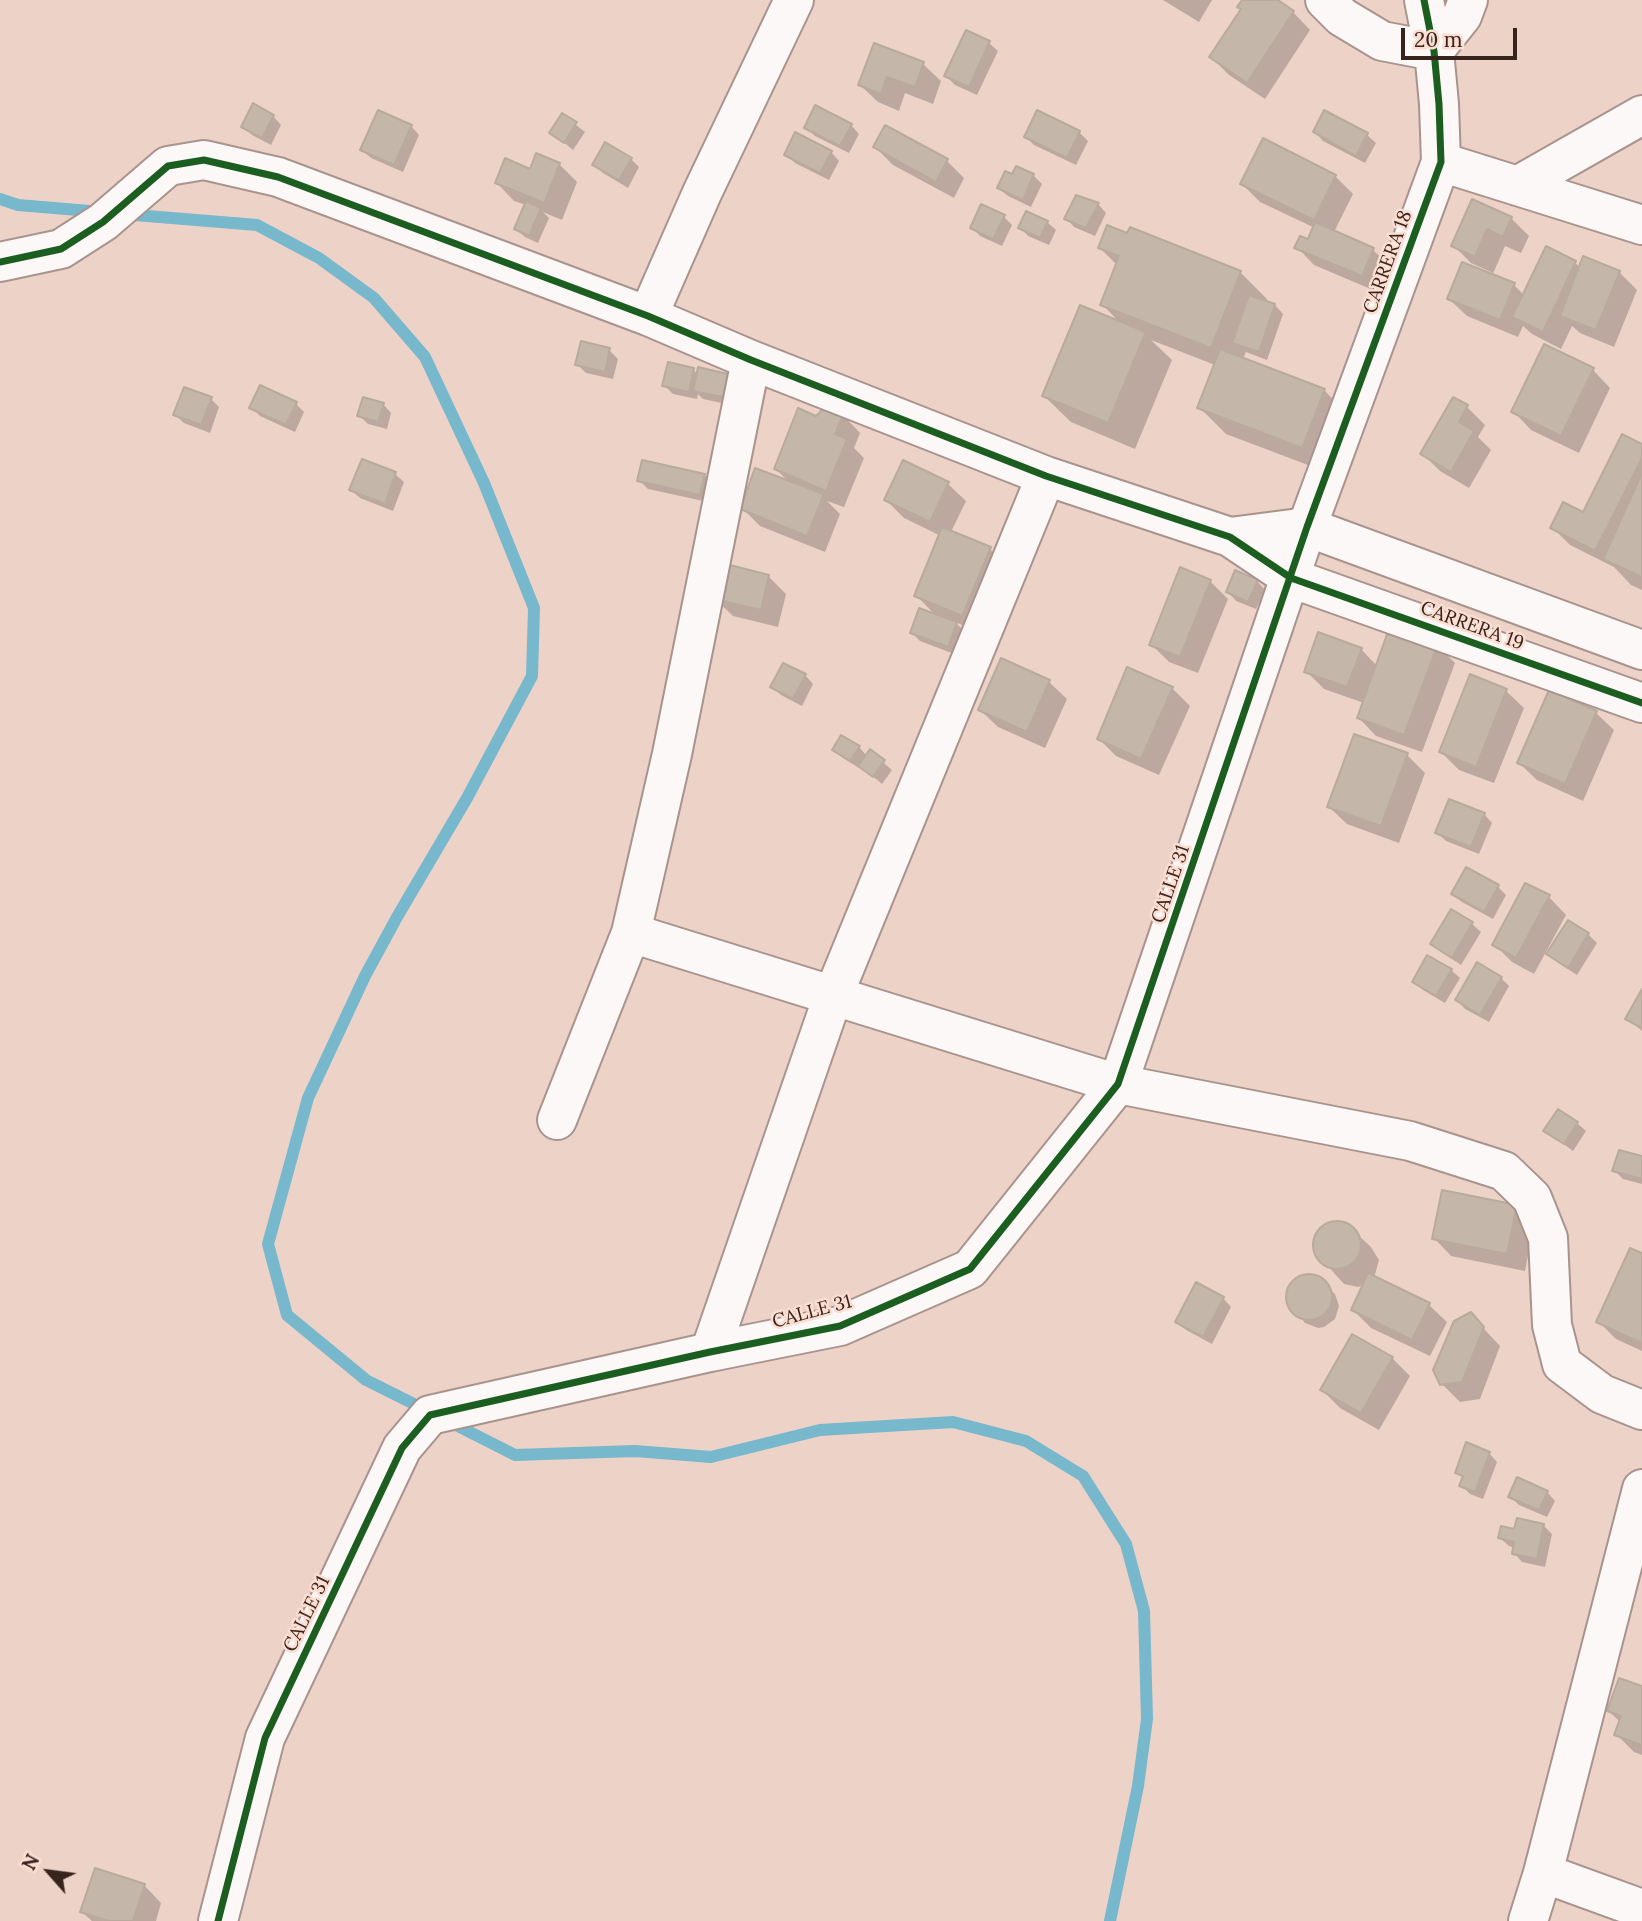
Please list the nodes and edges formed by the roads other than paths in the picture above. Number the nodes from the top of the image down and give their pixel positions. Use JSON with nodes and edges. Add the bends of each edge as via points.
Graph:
{"nodes":[{"id":1,"x":794,"y":0,"type":"edge"},
{"id":2,"x":1325,"y":0,"type":"edge"},
{"id":3,"x":1424,"y":0,"type":"edge"},
{"id":4,"x":1468,"y":0,"type":"edge"},
{"id":5,"x":1434,"y":51,"type":"junction"},
{"id":6,"x":1642,"y":115,"type":"edge"},
{"id":7,"x":1441,"y":162,"type":"junction"},
{"id":8,"x":1517,"y":186,"type":"junction"},
{"id":9,"x":1642,"y":225,"type":"edge"},
{"id":10,"x":0,"y":262,"type":"edge"},
{"id":11,"x":648,"y":316,"type":"junction"},
{"id":12,"x":751,"y":360,"type":"junction"},
{"id":13,"x":1046,"y":476,"type":"junction"},
{"id":14,"x":1307,"y":527,"type":"junction"},
{"id":15,"x":1230,"y":537,"type":"junction"},
{"id":16,"x":1291,"y":578,"type":"junction"},
{"id":17,"x":1642,"y":650,"type":"edge"},
{"id":18,"x":1642,"y":704,"type":"edge"},
{"id":19,"x":631,"y":933,"type":"junction"},
{"id":20,"x":833,"y":996,"type":"junction"},
{"id":21,"x":1118,"y":1084,"type":"junction"},
{"id":22,"x":557,"y":1120,"type":"dead end"},
{"id":23,"x":710,"y":1352,"type":"junction"},
{"id":24,"x":1642,"y":1410,"type":"edge"},
{"id":25,"x":1642,"y":1489,"type":"edge"},
{"id":26,"x":1543,"y":1873,"type":"junction"},
{"id":27,"x":1642,"y":1909,"type":"edge"},
{"id":28,"x":218,"y":1921,"type":"edge"},
{"id":29,"x":1528,"y":1921,"type":"edge"}],
"edges":[{"from":1,"to":11,"type":"street"},
{"from":2,"to":5,"type":"street","via":[[1342,17],[1382,41]]},
{"from":3,"to":5,"type":"street","name":"CARRERA 18"},
{"from":4,"to":5,"type":"street","via":[[1462,16]]},
{"from":5,"to":7,"type":"street","name":"CARRERA 18"},
{"from":6,"to":8,"type":"street"},
{"from":7,"to":8,"type":"street"},
{"from":7,"to":14,"type":"street","name":"CARRERA 18"},
{"from":8,"to":9,"type":"street"},
{"from":10,"to":11,"type":"street","via":[[61,249],[103,222],[168,166],[204,160],[278,177]]},
{"from":11,"to":12,"type":"street"},
{"from":12,"to":13,"type":"street"},
{"from":12,"to":19,"type":"street"},
{"from":13,"to":15,"type":"street"},
{"from":13,"to":20,"type":"street"},
{"from":14,"to":15,"type":"street"},
{"from":14,"to":16,"type":"street","name":"CALLE 31"},
{"from":14,"to":17,"type":"street","name":"CARRERA 19"},
{"from":15,"to":16,"type":"street","name":"CARRERA 19"},
{"from":16,"to":18,"type":"street","name":"CARRERA 19"},
{"from":16,"to":21,"type":"street","name":"CALLE 31"},
{"from":19,"to":20,"type":"street"},
{"from":19,"to":22,"type":"street"},
{"from":20,"to":21,"type":"street"},
{"from":20,"to":23,"type":"street"},
{"from":21,"to":23,"type":"street","name":"CALLE 31","via":[[970,1269],[840,1325]]},
{"from":21,"to":24,"type":"street","via":[[1409,1141],[1504,1171],[1532,1198],[1548,1238],[1552,1325],[1562,1364],[1602,1394]]},
{"from":23,"to":28,"type":"street","name":"CALLE 31","via":[[430,1415],[402,1448],[265,1738]]},
{"from":25,"to":26,"type":"street"},
{"from":26,"to":27,"type":"street"},
{"from":26,"to":29,"type":"street"}]}
